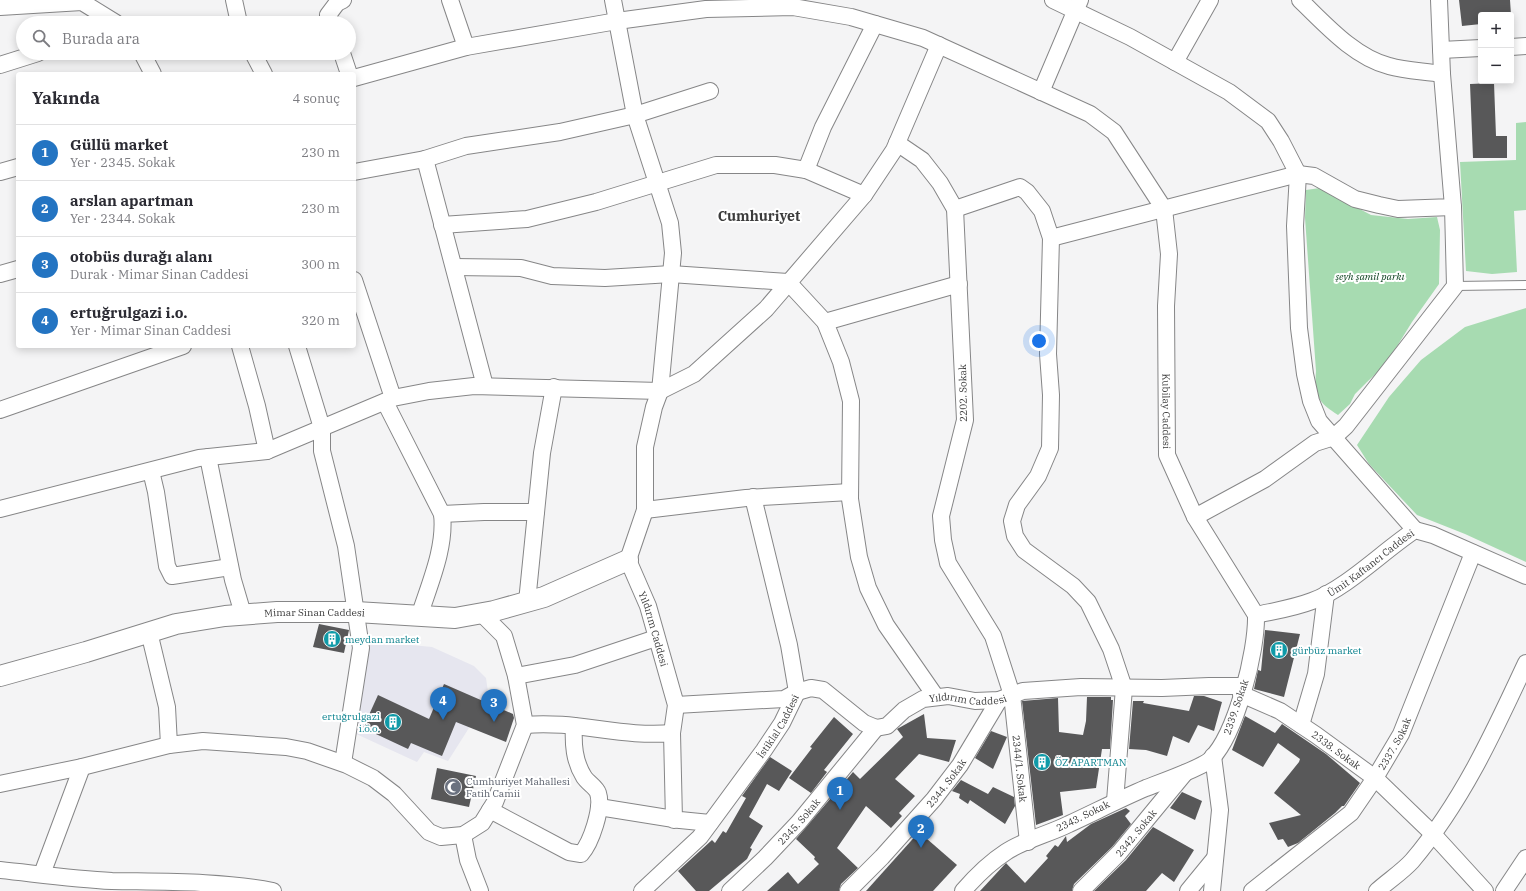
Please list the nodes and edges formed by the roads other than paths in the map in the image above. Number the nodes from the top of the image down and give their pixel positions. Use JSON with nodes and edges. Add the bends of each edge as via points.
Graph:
{"nodes":[{"id":1,"x":234,"y":0,"type":"edge"},
{"id":2,"x":343,"y":0,"type":"edge"},
{"id":3,"x":450,"y":0,"type":"edge"},
{"id":4,"x":613,"y":0,"type":"edge"},
{"id":5,"x":1053,"y":0,"type":"edge"},
{"id":6,"x":1210,"y":0,"type":"edge"},
{"id":7,"x":1300,"y":0,"type":"edge"},
{"id":8,"x":1439,"y":0,"type":"edge"},
{"id":9,"x":1078,"y":6,"type":"edge"},
{"id":10,"x":0,"y":7,"type":"edge"},
{"id":11,"x":105,"y":16,"type":"edge"},
{"id":12,"x":237,"y":16,"type":"edge"},
{"id":13,"x":328,"y":16,"type":"edge"},
{"id":14,"x":617,"y":21,"type":"junction"},
{"id":15,"x":875,"y":24,"type":"junction"},
{"id":16,"x":939,"y":45,"type":"junction"},
{"id":17,"x":1526,"y":46,"type":"edge"},
{"id":18,"x":466,"y":47,"type":"junction"},
{"id":19,"x":1514,"y":47,"type":"edge"},
{"id":20,"x":1478,"y":48,"type":"edge"},
{"id":21,"x":1441,"y":50,"type":"junction"},
{"id":22,"x":16,"y":60,"type":"edge"},
{"id":23,"x":146,"y":60,"type":"edge"},
{"id":24,"x":257,"y":60,"type":"edge"},
{"id":25,"x":344,"y":60,"type":"edge"},
{"id":26,"x":1175,"y":62,"type":"junction"},
{"id":27,"x":0,"y":65,"type":"edge"},
{"id":28,"x":152,"y":72,"type":"edge"},
{"id":29,"x":263,"y":72,"type":"edge"},
{"id":30,"x":348,"y":72,"type":"edge"},
{"id":31,"x":1442,"y":74,"type":"junction"},
{"id":32,"x":356,"y":77,"type":"edge"},
{"id":33,"x":710,"y":91,"type":"dead end"},
{"id":34,"x":1041,"y":92,"type":"junction"},
{"id":35,"x":635,"y":115,"type":"junction"},
{"id":36,"x":897,"y":143,"type":"junction"},
{"id":37,"x":425,"y":158,"type":"junction"},
{"id":38,"x":16,"y":168,"type":"edge"},
{"id":39,"x":806,"y":170,"type":"junction"},
{"id":40,"x":0,"y":172,"type":"edge"},
{"id":41,"x":356,"y":172,"type":"edge"},
{"id":42,"x":1298,"y":174,"type":"junction"},
{"id":43,"x":656,"y":184,"type":"junction"},
{"id":44,"x":864,"y":194,"type":"junction"},
{"id":45,"x":1453,"y":207,"type":"junction"},
{"id":46,"x":1164,"y":208,"type":"junction"},
{"id":47,"x":955,"y":209,"type":"junction"},
{"id":48,"x":442,"y":225,"type":"junction"},
{"id":49,"x":1051,"y":238,"type":"junction"},
{"id":50,"x":454,"y":267,"type":"junction"},
{"id":51,"x":16,"y":270,"type":"edge"},
{"id":52,"x":0,"y":274,"type":"edge"},
{"id":53,"x":672,"y":274,"type":"junction"},
{"id":54,"x":788,"y":282,"type":"junction"},
{"id":55,"x":959,"y":284,"type":"junction"},
{"id":56,"x":1526,"y":284,"type":"edge"},
{"id":57,"x":1455,"y":286,"type":"junction"},
{"id":58,"x":356,"y":287,"type":"edge"},
{"id":59,"x":825,"y":322,"type":"junction"},
{"id":60,"x":177,"y":348,"type":"edge"},
{"id":61,"x":241,"y":348,"type":"edge"},
{"id":62,"x":298,"y":348,"type":"edge"},
{"id":63,"x":485,"y":386,"type":"junction"},
{"id":64,"x":554,"y":387,"type":"junction"},
{"id":65,"x":660,"y":391,"type":"junction"},
{"id":66,"x":389,"y":400,"type":"junction"},
{"id":67,"x":0,"y":410,"type":"edge"},
{"id":68,"x":322,"y":428,"type":"junction"},
{"id":69,"x":1334,"y":437,"type":"junction"},
{"id":70,"x":267,"y":451,"type":"junction"},
{"id":71,"x":208,"y":457,"type":"junction"},
{"id":72,"x":151,"y":471,"type":"junction"},
{"id":73,"x":850,"y":492,"type":"junction"},
{"id":74,"x":753,"y":497,"type":"junction"},
{"id":75,"x":0,"y":508,"type":"edge"},
{"id":76,"x":644,"y":510,"type":"junction"},
{"id":77,"x":536,"y":512,"type":"junction"},
{"id":78,"x":442,"y":514,"type":"junction"},
{"id":79,"x":1195,"y":517,"type":"junction"},
{"id":80,"x":1415,"y":530,"type":"junction"},
{"id":81,"x":1473,"y":552,"type":"junction"},
{"id":82,"x":628,"y":560,"type":"junction"},
{"id":83,"x":230,"y":566,"type":"junction"},
{"id":84,"x":1526,"y":576,"type":"edge"},
{"id":85,"x":1326,"y":594,"type":"junction"},
{"id":86,"x":527,"y":602,"type":"junction"},
{"id":87,"x":356,"y":612,"type":"junction"},
{"id":88,"x":481,"y":613,"type":"junction"},
{"id":89,"x":243,"y":614,"type":"junction"},
{"id":90,"x":1256,"y":615,"type":"junction"},
{"id":91,"x":419,"y":617,"type":"junction"},
{"id":92,"x":150,"y":632,"type":"junction"},
{"id":93,"x":656,"y":638,"type":"junction"},
{"id":94,"x":1526,"y":663,"type":"edge"},
{"id":95,"x":0,"y":676,"type":"edge"},
{"id":96,"x":516,"y":676,"type":"junction"},
{"id":97,"x":1124,"y":688,"type":"junction"},
{"id":98,"x":1243,"y":690,"type":"junction"},
{"id":99,"x":797,"y":692,"type":"junction"},
{"id":100,"x":936,"y":697,"type":"junction"},
{"id":101,"x":1005,"y":698,"type":"junction"},
{"id":102,"x":676,"y":705,"type":"junction"},
{"id":103,"x":525,"y":725,"type":"junction"},
{"id":104,"x":1301,"y":725,"type":"junction"},
{"id":105,"x":574,"y":726,"type":"junction"},
{"id":106,"x":876,"y":728,"type":"junction"},
{"id":107,"x":672,"y":733,"type":"junction"},
{"id":108,"x":169,"y":745,"type":"junction"},
{"id":109,"x":1212,"y":756,"type":"junction"},
{"id":110,"x":342,"y":763,"type":"junction"},
{"id":111,"x":82,"y":767,"type":"junction"},
{"id":112,"x":1186,"y":772,"type":"junction"},
{"id":113,"x":1375,"y":778,"type":"junction"},
{"id":114,"x":0,"y":784,"type":"edge"},
{"id":115,"x":1115,"y":801,"type":"junction"},
{"id":116,"x":599,"y":807,"type":"junction"},
{"id":117,"x":490,"y":810,"type":"junction"},
{"id":118,"x":674,"y":820,"type":"junction"},
{"id":119,"x":710,"y":823,"type":"junction"},
{"id":120,"x":1432,"y":833,"type":"junction"},
{"id":121,"x":463,"y":835,"type":"junction"},
{"id":122,"x":1028,"y":842,"type":"junction"},
{"id":123,"x":1215,"y":858,"type":"junction"},
{"id":124,"x":1526,"y":858,"type":"edge"},
{"id":125,"x":0,"y":870,"type":"edge"},
{"id":126,"x":42,"y":874,"type":"junction"},
{"id":127,"x":161,"y":886,"type":"edge"},
{"id":128,"x":273,"y":891,"type":"edge"},
{"id":129,"x":480,"y":891,"type":"edge"},
{"id":130,"x":642,"y":891,"type":"edge"},
{"id":131,"x":730,"y":891,"type":"edge"},
{"id":132,"x":848,"y":891,"type":"edge"},
{"id":133,"x":963,"y":891,"type":"edge"},
{"id":134,"x":1081,"y":891,"type":"edge"},
{"id":135,"x":1188,"y":891,"type":"edge"},
{"id":136,"x":1212,"y":891,"type":"edge"},
{"id":137,"x":1252,"y":891,"type":"edge"},
{"id":138,"x":1377,"y":891,"type":"edge"},
{"id":139,"x":1485,"y":891,"type":"edge"},
{"id":140,"x":1504,"y":891,"type":"edge"}],
"edges":[{"from":1,"to":12,"type":"street"},
{"from":2,"to":13,"type":"street","via":[[337,3]]},
{"from":3,"to":18,"type":"street"},
{"from":4,"to":14,"type":"street"},
{"from":5,"to":9,"type":"street"},
{"from":6,"to":26,"type":"street"},
{"from":7,"to":31,"type":"street","via":[[1332,31],[1367,56],[1389,66]]},
{"from":8,"to":21,"type":"street"},
{"from":9,"to":26,"type":"street"},
{"from":9,"to":34,"type":"street"},
{"from":10,"to":11,"type":"street","via":[[82,2]]},
{"from":14,"to":15,"type":"street","via":[[706,9],[793,7]]},
{"from":14,"to":18,"type":"street"},
{"from":14,"to":35,"type":"street"},
{"from":15,"to":16,"type":"street"},
{"from":15,"to":39,"type":"street","via":[[823,127]]},
{"from":16,"to":34,"type":"street"},
{"from":16,"to":36,"type":"street"},
{"from":17,"to":19,"type":"street"},
{"from":18,"to":32,"type":"street"},
{"from":20,"to":21,"type":"street"},
{"from":21,"to":31,"type":"street"},
{"from":22,"to":27,"type":"street"},
{"from":23,"to":28,"type":"street"},
{"from":24,"to":29,"type":"street"},
{"from":25,"to":30,"type":"street"},
{"from":26,"to":42,"type":"street","via":[[1229,92],[1268,121]]},
{"from":31,"to":45,"type":"street"},
{"from":33,"to":35,"type":"street"},
{"from":34,"to":46,"type":"street","via":[[1090,114],[1114,132]]},
{"from":35,"to":37,"type":"street","via":[[560,132],[466,146]]},
{"from":35,"to":43,"type":"street"},
{"from":36,"to":44,"type":"street"},
{"from":36,"to":47,"type":"street","name":"2202. Sokak","via":[[922,160],[940,182]]},
{"from":37,"to":41,"type":"street"},
{"from":37,"to":48,"type":"street"},
{"from":38,"to":40,"type":"street"},
{"from":39,"to":43,"type":"street","via":[[774,165],[716,165]]},
{"from":39,"to":44,"type":"street"},
{"from":42,"to":45,"type":"street","via":[[1314,176],[1355,199],[1379,206],[1398,209]]},
{"from":42,"to":46,"type":"street"},
{"from":42,"to":69,"type":"street","via":[[1295,226],[1299,328],[1305,374],[1319,421]]},
{"from":43,"to":48,"type":"street","via":[[527,219]]},
{"from":43,"to":53,"type":"street","via":[[670,223]]},
{"from":44,"to":54,"type":"street"},
{"from":45,"to":57,"type":"street"},
{"from":46,"to":49,"type":"street"},
{"from":46,"to":79,"type":"street","name":"Kubilay Caddesi","via":[[1169,254],[1166,306],[1167,454]]},
{"from":47,"to":49,"type":"street","via":[[1020,187],[1042,211]]},
{"from":47,"to":55,"type":"street","name":"2202. Sokak"},
{"from":48,"to":50,"type":"street"},
{"from":49,"to":97,"type":"street","via":[[1048,354],[1051,394],[1050,448],[1038,476],[1017,505],[1012,521],[1015,536],[1024,550],[1073,586],[1088,602],[1111,649]]},
{"from":50,"to":53,"type":"street","via":[[521,268],[552,276],[605,278]]},
{"from":50,"to":63,"type":"street"},
{"from":51,"to":52,"type":"street"},
{"from":53,"to":54,"type":"street"},
{"from":53,"to":65,"type":"street"},
{"from":54,"to":59,"type":"street"},
{"from":54,"to":65,"type":"street","via":[[766,309],[694,374]]},
{"from":55,"to":59,"type":"street"},
{"from":55,"to":101,"type":"street","name":"2202. Sokak","via":[[965,420],[941,516],[943,540],[948,563],[993,636]]},
{"from":56,"to":57,"type":"lane"},
{"from":57,"to":69,"type":"street","via":[[1346,426]]},
{"from":58,"to":66,"type":"street"},
{"from":59,"to":73,"type":"street","via":[[841,362],[851,400]]},
{"from":60,"to":67,"type":"street"},
{"from":61,"to":70,"type":"street"},
{"from":62,"to":68,"type":"street"},
{"from":63,"to":64,"type":"street"},
{"from":63,"to":66,"type":"street","via":[[429,391]]},
{"from":64,"to":65,"type":"street"},
{"from":64,"to":77,"type":"street","via":[[547,418]]},
{"from":65,"to":76,"type":"street","via":[[645,447]]},
{"from":66,"to":68,"type":"street"},
{"from":66,"to":78,"type":"street"},
{"from":68,"to":70,"type":"street"},
{"from":68,"to":87,"type":"street","via":[[322,451],[346,546]]},
{"from":69,"to":79,"type":"street","via":[[1315,443],[1265,479]]},
{"from":69,"to":80,"type":"street"},
{"from":70,"to":71,"type":"street"},
{"from":71,"to":72,"type":"street"},
{"from":71,"to":83,"type":"street"},
{"from":72,"to":75,"type":"street"},
{"from":72,"to":83,"type":"street","via":[[167,566],[172,576]]},
{"from":73,"to":74,"type":"street"},
{"from":73,"to":100,"type":"street","via":[[859,557],[868,588],[886,624]]},
{"from":74,"to":76,"type":"street"},
{"from":74,"to":99,"type":"street","name":"İstiklal Caddesi","via":[[789,645]]},
{"from":76,"to":82,"type":"street"},
{"from":77,"to":78,"type":"street"},
{"from":77,"to":86,"type":"street"},
{"from":78,"to":91,"type":"street","via":[[444,527],[439,552]]},
{"from":79,"to":90,"type":"street","name":"Kubilay Caddesi"},
{"from":80,"to":81,"type":"street","name":"Ümit Kaftancı Caddesi"},
{"from":80,"to":85,"type":"street","name":"Ümit Kaftancı Caddesi","via":[[1388,548],[1348,581]]},
{"from":81,"to":84,"type":"street","name":"Ümit Kaftancı Caddesi"},
{"from":81,"to":113,"type":"street","name":"2337. Sokak","via":[[1401,734]]},
{"from":82,"to":86,"type":"street","name":"Mimar Sinan Caddesi"},
{"from":82,"to":93,"type":"street","name":"Yıldırım Caddesi","via":[[648,606]]},
{"from":83,"to":89,"type":"street"},
{"from":85,"to":90,"type":"street","name":"Ümit Kaftancı Caddesi","via":[[1312,601]]},
{"from":85,"to":104,"type":"street","via":[[1316,674]]},
{"from":86,"to":88,"type":"street","name":"Mimar Sinan Caddesi"},
{"from":87,"to":89,"type":"street","name":"Mimar Sinan Caddesi"},
{"from":87,"to":91,"type":"street","name":"Mimar Sinan Caddesi"},
{"from":87,"to":110,"type":"street","via":[[361,648]]},
{"from":88,"to":91,"type":"street","name":"Mimar Sinan Caddesi","via":[[455,618]]},
{"from":88,"to":96,"type":"street","via":[[504,636]]},
{"from":89,"to":92,"type":"street","name":"Mimar Sinan Caddesi","via":[[176,624]]},
{"from":90,"to":98,"type":"street","name":"2339. Sokak","via":[[1257,633]]},
{"from":92,"to":95,"type":"street","name":"Mimar Sinan Caddesi"},
{"from":92,"to":108,"type":"street","via":[[167,707]]},
{"from":93,"to":96,"type":"street","via":[[575,665]]},
{"from":93,"to":102,"type":"street","name":"Yıldırım Caddesi"},
{"from":94,"to":120,"type":"street","via":[[1491,738],[1454,803]]},
{"from":96,"to":103,"type":"street"},
{"from":97,"to":98,"type":"street","name":"Yıldırım Caddesi"},
{"from":97,"to":101,"type":"street","name":"Yıldırım Caddesi","via":[[1082,687],[1030,691]]},
{"from":97,"to":115,"type":"street"},
{"from":98,"to":104,"type":"street","name":"2338. Sokak"},
{"from":98,"to":109,"type":"street","name":"2339. Sokak","via":[[1227,736]]},
{"from":99,"to":102,"type":"street","via":[[784,699]]},
{"from":99,"to":106,"type":"street","via":[[811,688],[823,690],[864,723]]},
{"from":99,"to":119,"type":"street","name":"İstiklal Caddesi","via":[[764,750]]},
{"from":100,"to":101,"type":"street","name":"Yıldırım Caddesi","via":[[975,700]]},
{"from":100,"to":106,"type":"street","name":"Yıldırım Caddesi","via":[[922,699],[904,710],[887,726]]},
{"from":101,"to":122,"type":"street","name":"2344/1. Sokak"},
{"from":101,"to":132,"type":"street","name":"2344. Sokak","via":[[934,799]]},
{"from":102,"to":107,"type":"street"},
{"from":103,"to":105,"type":"street"},
{"from":103,"to":117,"type":"street"},
{"from":104,"to":113,"type":"street","name":"2338. Sokak"},
{"from":105,"to":107,"type":"street","via":[[631,733]]},
{"from":105,"to":116,"type":"street","via":[[573,747],[577,764],[584,778],[598,792]]},
{"from":106,"to":131,"type":"street","name":"2345. Sokak","via":[[799,822],[766,858]]},
{"from":107,"to":118,"type":"street"},
{"from":108,"to":110,"type":"street","via":[[203,741],[286,747]]},
{"from":108,"to":111,"type":"street"},
{"from":109,"to":112,"type":"street","name":"2343. Sokak","via":[[1210,761]]},
{"from":109,"to":123,"type":"street","via":[[1220,810]]},
{"from":110,"to":121,"type":"street","via":[[373,778],[394,794],[429,832],[441,837]]},
{"from":111,"to":114,"type":"street"},
{"from":111,"to":126,"type":"street"},
{"from":112,"to":115,"type":"street","name":"2343. Sokak"},
{"from":112,"to":134,"type":"street","name":"2342. Sokak","via":[[1119,853]]},
{"from":113,"to":120,"type":"street","name":"2338. Sokak"},
{"from":113,"to":137,"type":"street","name":"2337. Sokak","via":[[1351,813]]},
{"from":115,"to":122,"type":"street","name":"2343. Sokak"},
{"from":116,"to":117,"type":"street","via":[[587,847],[581,854],[569,852]]},
{"from":116,"to":118,"type":"street"},
{"from":117,"to":121,"type":"street","via":[[482,823]]},
{"from":118,"to":119,"type":"street"},
{"from":119,"to":130,"type":"street","name":"İstiklal Caddesi","via":[[682,855]]},
{"from":120,"to":138,"type":"street","via":[[1411,862]]},
{"from":120,"to":139,"type":"street","name":"2338. Sokak"},
{"from":121,"to":129,"type":"street","via":[[468,860]]},
{"from":122,"to":133,"type":"street","name":"2343. Sokak","via":[[1007,851],[983,869]]},
{"from":123,"to":135,"type":"street"},
{"from":123,"to":136,"type":"street"},
{"from":124,"to":140,"type":"street"},
{"from":125,"to":126,"type":"street"},
{"from":126,"to":127,"type":"street"},
{"from":127,"to":128,"type":"street","via":[[251,887]]}]}
